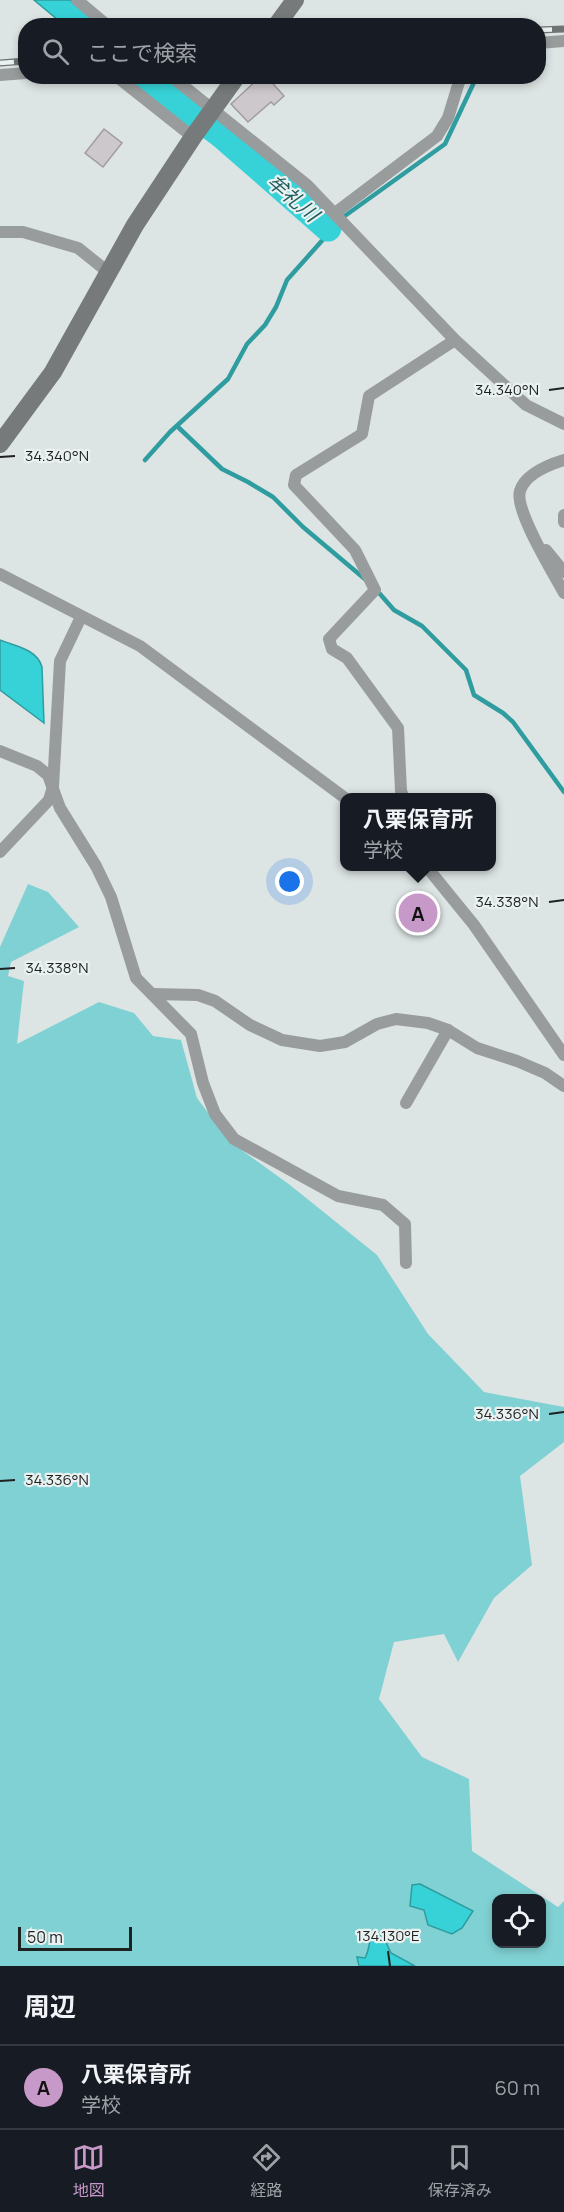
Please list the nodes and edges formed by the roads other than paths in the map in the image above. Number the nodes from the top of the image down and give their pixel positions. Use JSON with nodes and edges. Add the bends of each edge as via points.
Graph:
{"nodes":[{"id":1,"x":77,"y":0,"type":"edge"},
{"id":2,"x":295,"y":0,"type":"edge"},
{"id":3,"x":98,"y":18,"type":"edge"},
{"id":4,"x":282,"y":18,"type":"edge"},
{"id":5,"x":564,"y":41,"type":"edge"},
{"id":6,"x":546,"y":42,"type":"edge"},
{"id":7,"x":18,"y":74,"type":"edge"},
{"id":8,"x":0,"y":75,"type":"edge"},
{"id":9,"x":126,"y":84,"type":"edge"},
{"id":10,"x":181,"y":84,"type":"edge"},
{"id":11,"x":231,"y":84,"type":"edge"},
{"id":12,"x":458,"y":84,"type":"edge"},
{"id":13,"x":213,"y":109,"type":"junction"},
{"id":14,"x":194,"y":136,"type":"junction"},
{"id":15,"x":335,"y":213,"type":"junction"},
{"id":16,"x":0,"y":232,"type":"edge"},
{"id":17,"x":108,"y":272,"type":"junction"},
{"id":18,"x":455,"y":340,"type":"junction"},
{"id":19,"x":564,"y":424,"type":"edge"},
{"id":20,"x":0,"y":444,"type":"edge"},
{"id":21,"x":564,"y":460,"type":"edge"},
{"id":22,"x":564,"y":515,"type":"edge"},
{"id":23,"x":564,"y":522,"type":"edge"},
{"id":24,"x":531,"y":532,"type":"junction"},
{"id":25,"x":564,"y":572,"type":"edge"},
{"id":26,"x":0,"y":574,"type":"edge"},
{"id":27,"x":564,"y":594,"type":"edge"},
{"id":28,"x":81,"y":617,"type":"junction"},
{"id":29,"x":0,"y":751,"type":"edge"},
{"id":30,"x":53,"y":787,"type":"junction"},
{"id":31,"x":402,"y":793,"type":"edge"},
{"id":32,"x":340,"y":794,"type":"edge"},
{"id":33,"x":0,"y":852,"type":"edge"},
{"id":34,"x":429,"y":871,"type":"edge"},
{"id":35,"x":153,"y":994,"type":"junction"},
{"id":36,"x":448,"y":1030,"type":"junction"},
{"id":37,"x":564,"y":1055,"type":"edge"},
{"id":38,"x":564,"y":1086,"type":"edge"},
{"id":39,"x":406,"y":1103,"type":"dead end"},
{"id":40,"x":406,"y":1263,"type":"dead end"}],
"edges":[{"from":1,"to":3,"type":"street"},
{"from":2,"to":4,"type":"street"},
{"from":5,"to":6,"type":"street"},
{"from":7,"to":8,"type":"street"},
{"from":9,"to":14,"type":"street"},
{"from":10,"to":13,"type":"street"},
{"from":11,"to":13,"type":"street"},
{"from":12,"to":15,"type":"street","via":[[448,118],[437,136]]},
{"from":13,"to":14,"type":"street"},
{"from":13,"to":15,"type":"street","via":[[307,185]]},
{"from":14,"to":17,"type":"street"},
{"from":15,"to":18,"type":"street"},
{"from":16,"to":17,"type":"street","via":[[23,232],[78,248]]},
{"from":17,"to":20,"type":"street","via":[[53,372]]},
{"from":18,"to":19,"type":"street","via":[[526,405]]},
{"from":18,"to":31,"type":"street","via":[[369,396],[362,434],[296,475],[294,485],[355,550],[375,590],[329,639],[332,649],[346,658],[398,728]]},
{"from":21,"to":24,"type":"street","via":[[529,477],[519,492],[520,507]]},
{"from":22,"to":23,"type":"street"},
{"from":24,"to":25,"type":"street"},
{"from":24,"to":27,"type":"street"},
{"from":26,"to":28,"type":"street"},
{"from":28,"to":30,"type":"street","via":[[60,661]]},
{"from":28,"to":32,"type":"street","via":[[140,646]]},
{"from":29,"to":30,"type":"street","via":[[38,766]]},
{"from":30,"to":33,"type":"street","via":[[49,800]]},
{"from":30,"to":35,"type":"street","via":[[60,808],[111,897],[136,978]]},
{"from":34,"to":37,"type":"street","via":[[474,925]]},
{"from":35,"to":36,"type":"street","via":[[198,995],[282,1040],[320,1046],[345,1041],[396,1019]]},
{"from":35,"to":40,"type":"street","via":[[191,1034],[215,1114],[234,1139],[338,1196],[383,1205],[405,1224]]},
{"from":36,"to":38,"type":"street","via":[[477,1048],[545,1073]]},
{"from":36,"to":39,"type":"street"}]}
